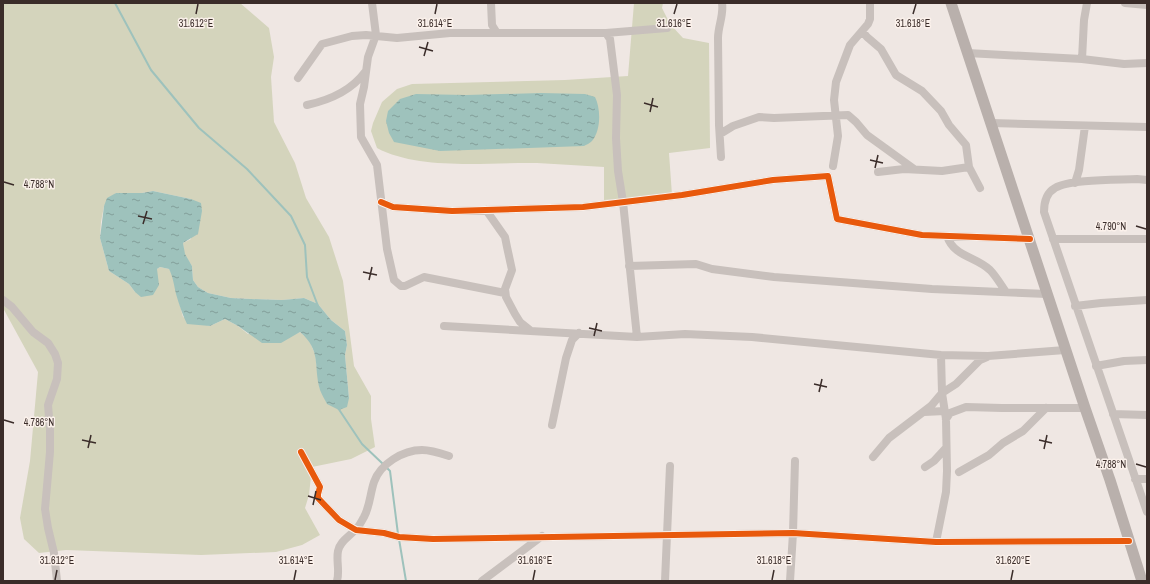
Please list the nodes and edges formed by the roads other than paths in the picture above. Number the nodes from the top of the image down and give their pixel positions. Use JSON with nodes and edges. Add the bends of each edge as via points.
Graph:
{"nodes":[{"id":1,"x":372,"y":3,"type":"edge"},
{"id":2,"x":491,"y":3,"type":"edge"},
{"id":3,"x":722,"y":3,"type":"edge"},
{"id":4,"x":870,"y":3,"type":"edge"},
{"id":5,"x":951,"y":3,"type":"edge"},
{"id":6,"x":1087,"y":3,"type":"edge"},
{"id":7,"x":1125,"y":3,"type":"edge"},
{"id":8,"x":1147,"y":5,"type":"edge"},
{"id":9,"x":667,"y":28,"type":"dead end"},
{"id":10,"x":862,"y":31,"type":"junction"},
{"id":11,"x":497,"y":33,"type":"junction"},
{"id":12,"x":606,"y":33,"type":"junction"},
{"id":13,"x":376,"y":35,"type":"junction"},
{"id":14,"x":967,"y":53,"type":"junction"},
{"id":15,"x":1082,"y":59,"type":"junction"},
{"id":16,"x":1147,"y":63,"type":"edge"},
{"id":17,"x":366,"y":71,"type":"junction"},
{"id":18,"x":298,"y":78,"type":"dead end"},
{"id":19,"x":307,"y":105,"type":"dead end"},
{"id":20,"x":836,"y":116,"type":"junction"},
{"id":21,"x":991,"y":124,"type":"junction"},
{"id":22,"x":1085,"y":126,"type":"junction"},
{"id":23,"x":1147,"y":127,"type":"edge"},
{"id":24,"x":720,"y":134,"type":"junction"},
{"id":25,"x":722,"y":157,"type":"dead end"},
{"id":26,"x":833,"y":166,"type":"dead end"},
{"id":27,"x":969,"y":167,"type":"junction"},
{"id":28,"x":914,"y":169,"type":"junction"},
{"id":29,"x":878,"y":172,"type":"dead end"},
{"id":30,"x":1147,"y":180,"type":"edge"},
{"id":31,"x":1075,"y":183,"type":"junction"},
{"id":32,"x":980,"y":188,"type":"dead end"},
{"id":33,"x":381,"y":202,"type":"junction"},
{"id":34,"x":623,"y":202,"type":"junction"},
{"id":35,"x":486,"y":210,"type":"junction"},
{"id":36,"x":947,"y":236,"type":"junction"},
{"id":37,"x":1030,"y":239,"type":"junction"},
{"id":38,"x":1053,"y":239,"type":"junction"},
{"id":39,"x":1147,"y":239,"type":"edge"},
{"id":40,"x":629,"y":266,"type":"junction"},
{"id":41,"x":1006,"y":292,"type":"junction"},
{"id":42,"x":505,"y":293,"type":"junction"},
{"id":43,"x":1047,"y":294,"type":"junction"},
{"id":44,"x":3,"y":300,"type":"edge"},
{"id":45,"x":1147,"y":300,"type":"edge"},
{"id":46,"x":1075,"y":306,"type":"junction"},
{"id":47,"x":444,"y":326,"type":"dead end"},
{"id":48,"x":530,"y":330,"type":"junction"},
{"id":49,"x":579,"y":333,"type":"junction"},
{"id":50,"x":637,"y":337,"type":"junction"},
{"id":51,"x":1065,"y":350,"type":"junction"},
{"id":52,"x":941,"y":355,"type":"junction"},
{"id":53,"x":988,"y":356,"type":"junction"},
{"id":54,"x":1147,"y":360,"type":"edge"},
{"id":55,"x":1096,"y":366,"type":"junction"},
{"id":56,"x":942,"y":393,"type":"junction"},
{"id":57,"x":1046,"y":408,"type":"junction"},
{"id":58,"x":1085,"y":408,"type":"junction"},
{"id":59,"x":923,"y":412,"type":"junction"},
{"id":60,"x":1113,"y":414,"type":"junction"},
{"id":61,"x":1147,"y":414,"type":"edge"},
{"id":62,"x":946,"y":415,"type":"junction"},
{"id":63,"x":552,"y":425,"type":"dead end"},
{"id":64,"x":946,"y":448,"type":"junction"},
{"id":65,"x":301,"y":452,"type":"dead end"},
{"id":66,"x":449,"y":456,"type":"dead end"},
{"id":67,"x":873,"y":457,"type":"dead end"},
{"id":68,"x":795,"y":461,"type":"dead end"},
{"id":69,"x":670,"y":466,"type":"dead end"},
{"id":70,"x":925,"y":467,"type":"dead end"},
{"id":71,"x":959,"y":472,"type":"dead end"},
{"id":72,"x":1135,"y":479,"type":"junction"},
{"id":73,"x":1147,"y":479,"type":"edge"},
{"id":74,"x":1147,"y":512,"type":"edge"},
{"id":75,"x":356,"y":530,"type":"junction"},
{"id":76,"x":793,"y":533,"type":"junction"},
{"id":77,"x":667,"y":535,"type":"junction"},
{"id":78,"x":542,"y":536,"type":"junction"},
{"id":79,"x":1129,"y":540,"type":"junction"},
{"id":80,"x":936,"y":542,"type":"junction"},
{"id":81,"x":57,"y":581,"type":"edge"},
{"id":82,"x":337,"y":581,"type":"edge"},
{"id":83,"x":482,"y":581,"type":"edge"},
{"id":84,"x":665,"y":581,"type":"edge"},
{"id":85,"x":790,"y":581,"type":"edge"},
{"id":86,"x":1142,"y":581,"type":"edge"}],
"edges":[{"from":1,"to":13,"type":"street"},
{"from":2,"to":11,"type":"street","via":[[492,25]]},
{"from":3,"to":24,"type":"street","via":[[718,28]]},
{"from":4,"to":10,"type":"street","via":[[870,18]]},
{"from":5,"to":14,"type":"main road"},
{"from":6,"to":15,"type":"street"},
{"from":7,"to":8,"type":"street"},
{"from":9,"to":12,"type":"street"},
{"from":10,"to":20,"type":"street","via":[[850,45],[836,82]]},
{"from":10,"to":27,"type":"street","via":[[881,49],[896,75],[922,91],[941,111],[966,145]]},
{"from":11,"to":12,"type":"street"},
{"from":11,"to":13,"type":"street","via":[[450,33],[397,38]]},
{"from":12,"to":34,"type":"street","via":[[610,39],[618,95],[616,138]]},
{"from":13,"to":17,"type":"street"},
{"from":13,"to":18,"type":"street","via":[[352,36],[322,44]]},
{"from":14,"to":15,"type":"street"},
{"from":14,"to":21,"type":"main road"},
{"from":15,"to":16,"type":"street","via":[[1124,64]]},
{"from":17,"to":19,"type":"street","via":[[344,92],[322,102]]},
{"from":17,"to":33,"type":"street","via":[[359,108],[360,129],[363,142],[377,165]]},
{"from":20,"to":24,"type":"street","via":[[759,117],[733,126]]},
{"from":20,"to":26,"type":"street","via":[[838,136]]},
{"from":20,"to":28,"type":"street","via":[[844,114],[852,117],[867,136]]},
{"from":21,"to":22,"type":"street"},
{"from":21,"to":37,"type":"main road"},
{"from":22,"to":23,"type":"street"},
{"from":22,"to":31,"type":"street"},
{"from":24,"to":25,"type":"street"},
{"from":27,"to":28,"type":"street","via":[[942,171]]},
{"from":27,"to":32,"type":"street"},
{"from":28,"to":29,"type":"street"},
{"from":30,"to":31,"type":"street"},
{"from":31,"to":38,"type":"street","via":[[1067,183],[1054,189],[1044,200],[1044,212]]},
{"from":33,"to":35,"type":"street","via":[[393,207],[452,212]]},
{"from":33,"to":42,"type":"street","via":[[391,271],[397,284],[405,286],[424,277]]},
{"from":34,"to":35,"type":"street","via":[[583,207]]},
{"from":34,"to":36,"type":"street","via":[[773,180],[828,176],[837,220],[922,235]]},
{"from":34,"to":40,"type":"street"},
{"from":35,"to":42,"type":"street","via":[[505,237],[512,270]]},
{"from":36,"to":37,"type":"street"},
{"from":36,"to":41,"type":"street","via":[[957,251],[989,269]]},
{"from":37,"to":43,"type":"main road"},
{"from":38,"to":39,"type":"street"},
{"from":38,"to":46,"type":"street"},
{"from":40,"to":41,"type":"street","via":[[696,264],[712,269],[774,276],[932,289]]},
{"from":40,"to":50,"type":"street"},
{"from":41,"to":43,"type":"street"},
{"from":42,"to":48,"type":"street","via":[[520,322]]},
{"from":43,"to":51,"type":"main road"},
{"from":44,"to":81,"type":"street","via":[[33,332],[48,343],[56,354],[58,363],[57,379],[48,405],[50,452],[45,508]]},
{"from":45,"to":46,"type":"street"},
{"from":46,"to":55,"type":"street"},
{"from":47,"to":48,"type":"street"},
{"from":48,"to":49,"type":"street"},
{"from":49,"to":50,"type":"street"},
{"from":49,"to":63,"type":"street","via":[[572,340],[566,358]]},
{"from":50,"to":52,"type":"street","via":[[684,334],[752,337]]},
{"from":51,"to":53,"type":"street"},
{"from":51,"to":58,"type":"main road"},
{"from":52,"to":53,"type":"street"},
{"from":52,"to":56,"type":"street"},
{"from":53,"to":56,"type":"street"},
{"from":54,"to":55,"type":"street"},
{"from":55,"to":60,"type":"street"},
{"from":56,"to":59,"type":"street"},
{"from":56,"to":62,"type":"street"},
{"from":57,"to":58,"type":"street"},
{"from":57,"to":62,"type":"street","via":[[966,407]]},
{"from":57,"to":71,"type":"street","via":[[1023,431]]},
{"from":58,"to":79,"type":"main road"},
{"from":59,"to":62,"type":"street"},
{"from":59,"to":67,"type":"street","via":[[888,438]]},
{"from":60,"to":61,"type":"street"},
{"from":60,"to":72,"type":"street"},
{"from":62,"to":64,"type":"street"},
{"from":64,"to":70,"type":"street"},
{"from":64,"to":80,"type":"street","via":[[946,492]]},
{"from":65,"to":75,"type":"street","via":[[320,487],[318,498],[339,520]]},
{"from":66,"to":75,"type":"street","via":[[421,450],[396,458],[384,466],[374,482],[364,516]]},
{"from":68,"to":76,"type":"street"},
{"from":69,"to":77,"type":"street"},
{"from":72,"to":73,"type":"street"},
{"from":72,"to":74,"type":"street"},
{"from":75,"to":78,"type":"street","via":[[433,539]]},
{"from":75,"to":82,"type":"street","via":[[339,547]]},
{"from":76,"to":77,"type":"street"},
{"from":76,"to":80,"type":"street"},
{"from":76,"to":85,"type":"street"},
{"from":77,"to":78,"type":"street"},
{"from":77,"to":84,"type":"street"},
{"from":78,"to":83,"type":"street"},
{"from":79,"to":80,"type":"street"},
{"from":79,"to":86,"type":"main road"}]}
